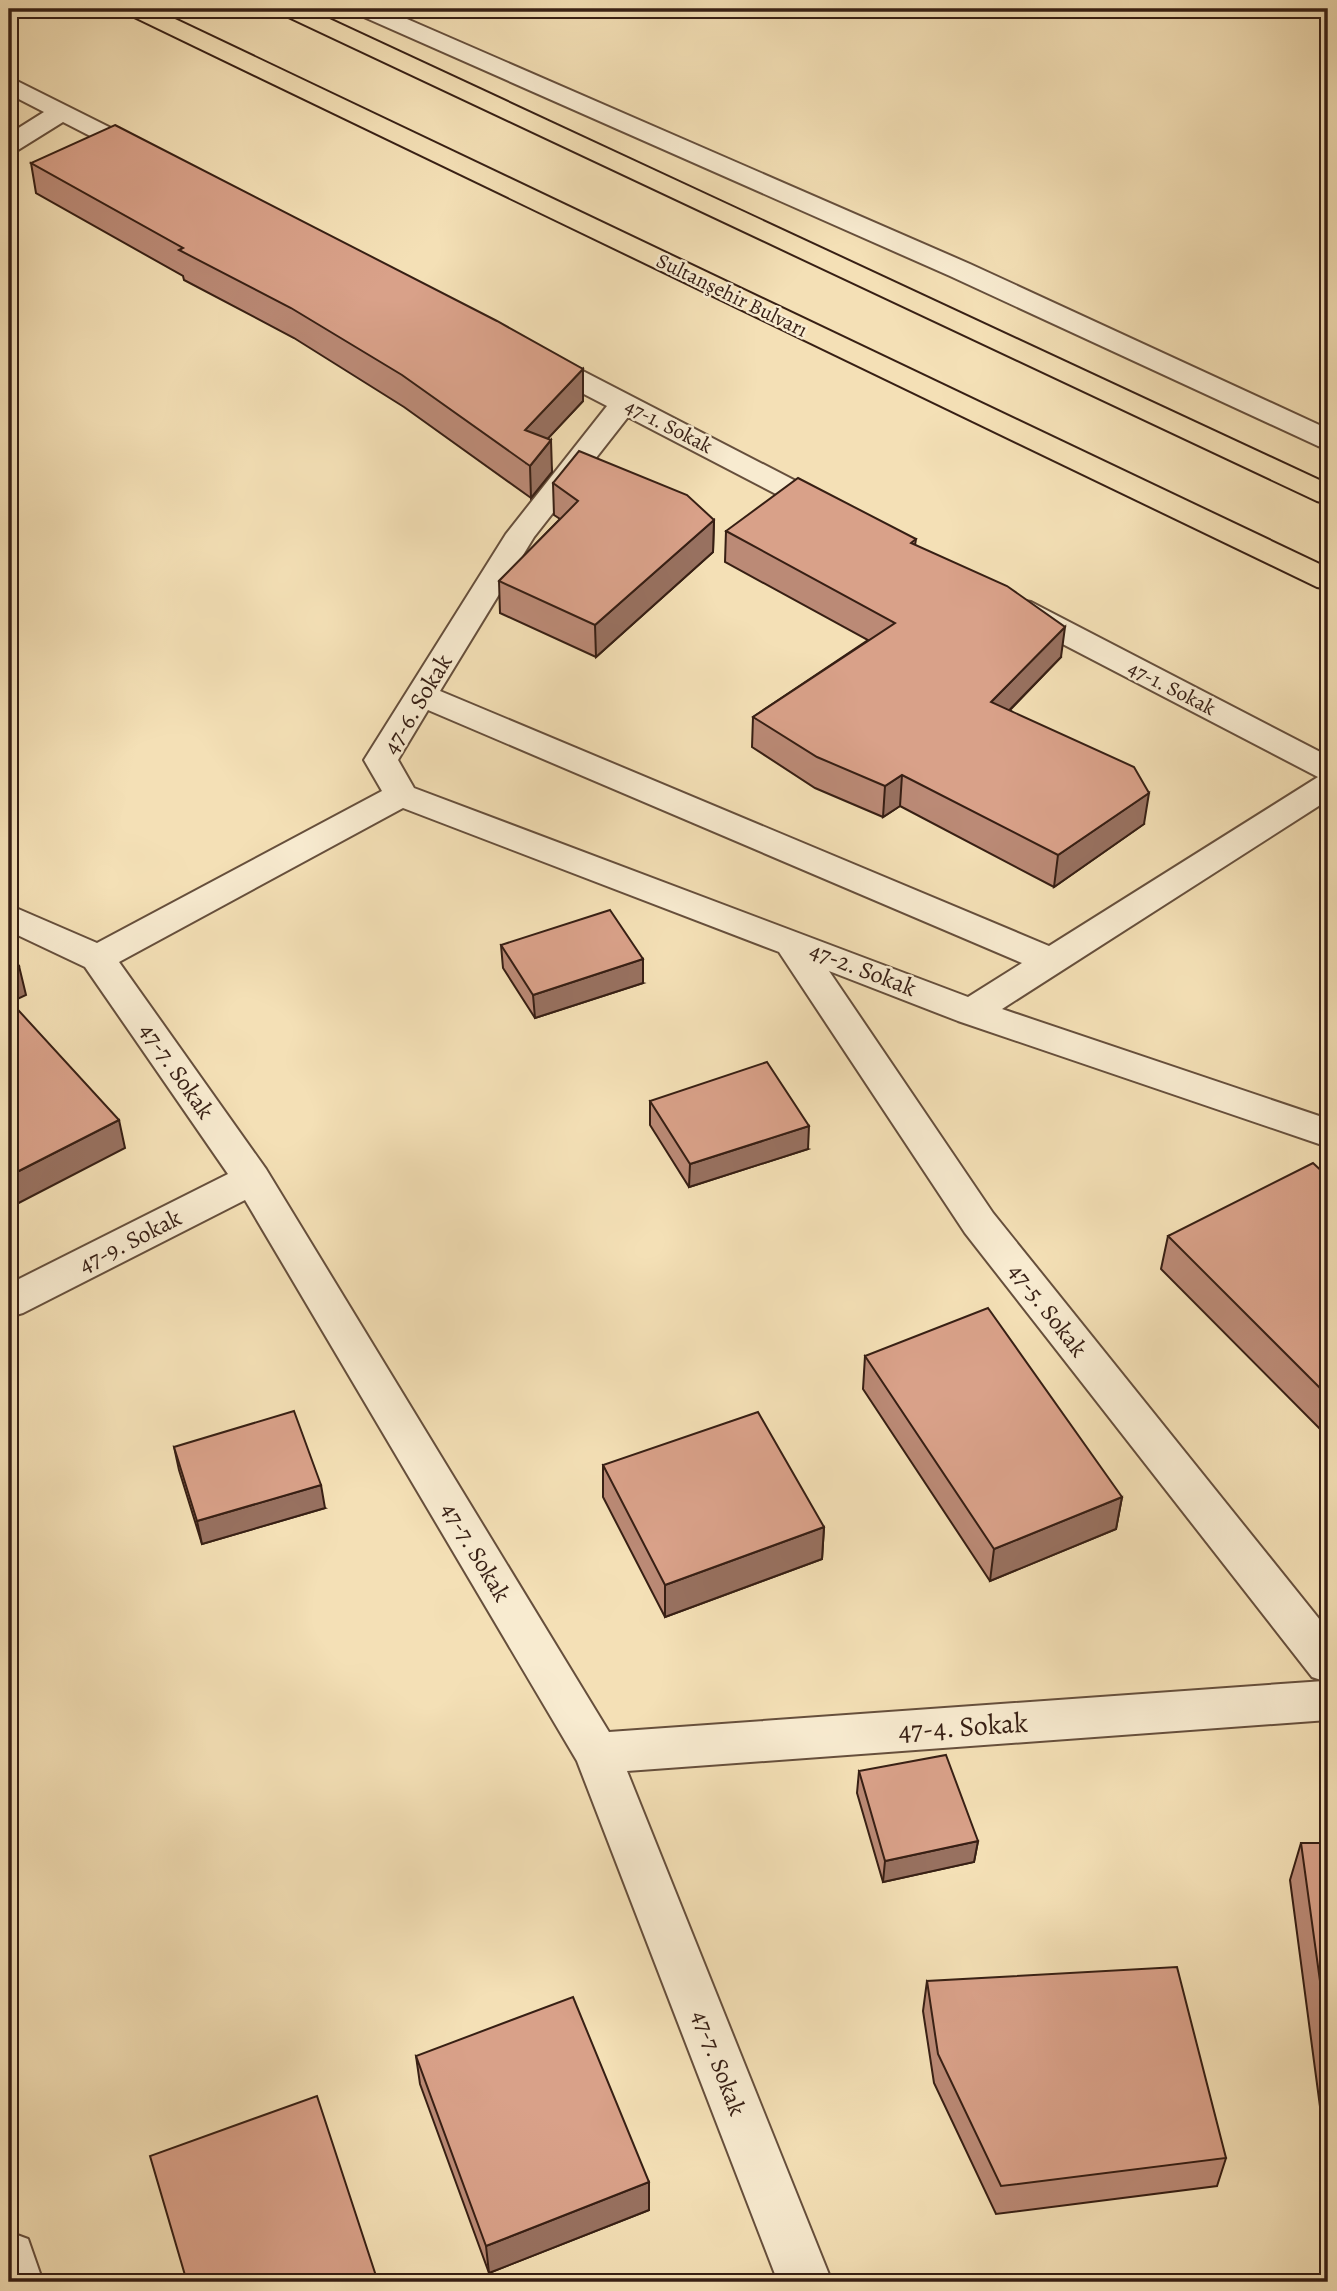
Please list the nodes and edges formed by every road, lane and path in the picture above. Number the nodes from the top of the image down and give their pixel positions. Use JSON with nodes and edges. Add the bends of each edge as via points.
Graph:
{"nodes":[{"id":1,"x":136,"y":9,"type":"edge"},
{"id":2,"x":290,"y":9,"type":"edge"},
{"id":3,"x":365,"y":9,"type":"edge"},
{"id":4,"x":9,"y":84,"type":"edge"},
{"id":5,"x":62,"y":111,"type":"junction"},
{"id":6,"x":9,"y":145,"type":"edge"},
{"id":7,"x":172,"y":169,"type":"edge"},
{"id":8,"x":514,"y":346,"type":"edge"},
{"id":9,"x":624,"y":403,"type":"junction"},
{"id":10,"x":1328,"y":440,"type":"edge"},
{"id":11,"x":1328,"y":495,"type":"edge"},
{"id":12,"x":859,"y":525,"type":"edge"},
{"id":13,"x":1328,"y":580,"type":"edge"},
{"id":14,"x":995,"y":596,"type":"edge"},
{"id":15,"x":421,"y":695,"type":"junction"},
{"id":16,"x":1328,"y":769,"type":"edge"},
{"id":17,"x":1328,"y":785,"type":"edge"},
{"id":18,"x":401,"y":795,"type":"junction"},
{"id":19,"x":9,"y":917,"type":"edge"},
{"id":20,"x":790,"y":941,"type":"junction"},
{"id":21,"x":98,"y":958,"type":"junction"},
{"id":22,"x":1051,"y":961,"type":"junction"},
{"id":23,"x":971,"y":1012,"type":"junction"},
{"id":24,"x":1328,"y":1133,"type":"edge"},
{"id":25,"x":252,"y":1179,"type":"junction"},
{"id":26,"x":9,"y":1302,"type":"edge"},
{"id":27,"x":1328,"y":1663,"type":"edge"},
{"id":28,"x":1328,"y":1700,"type":"edge"},
{"id":29,"x":597,"y":1753,"type":"junction"},
{"id":30,"x":9,"y":2258,"type":"edge"},
{"id":31,"x":16,"y":2282,"type":"edge"},
{"id":32,"x":805,"y":2282,"type":"edge"}],
"edges":[{"from":1,"to":13,"type":"highway","name":"Sultanşehir Bulvarı"},
{"from":2,"to":11,"type":"highway"},
{"from":3,"to":10,"type":"street","via":[[947,264]]},
{"from":4,"to":5,"type":"street"},
{"from":5,"to":6,"type":"street"},
{"from":5,"to":7,"type":"street"},
{"from":8,"to":9,"type":"street","name":"47-1. Sokak"},
{"from":9,"to":12,"type":"street","name":"47-1. Sokak"},
{"from":9,"to":15,"type":"street","name":"47-6. Sokak","via":[[521,534]]},
{"from":14,"to":16,"type":"street","name":"47-1. Sokak"},
{"from":15,"to":18,"type":"street","name":"47-6. Sokak","via":[[381,760]]},
{"from":15,"to":22,"type":"street"},
{"from":17,"to":22,"type":"street"},
{"from":18,"to":20,"type":"street","name":"47-2. Sokak"},
{"from":18,"to":21,"type":"street","name":"47-6. Sokak"},
{"from":19,"to":21,"type":"street"},
{"from":20,"to":23,"type":"street","name":"47-2. Sokak"},
{"from":20,"to":27,"type":"street","name":"47-5. Sokak","via":[[979,1223]]},
{"from":21,"to":25,"type":"street","name":"47-7. Sokak"},
{"from":22,"to":23,"type":"street"},
{"from":23,"to":24,"type":"street","name":"47-2. Sokak"},
{"from":25,"to":26,"type":"street","name":"47-9. Sokak"},
{"from":25,"to":29,"type":"street","name":"47-7. Sokak"},
{"from":28,"to":29,"type":"street","name":"47-4. Sokak"},
{"from":29,"to":32,"type":"street","name":"47-7. Sokak"},
{"from":30,"to":31,"type":"street"}]}
